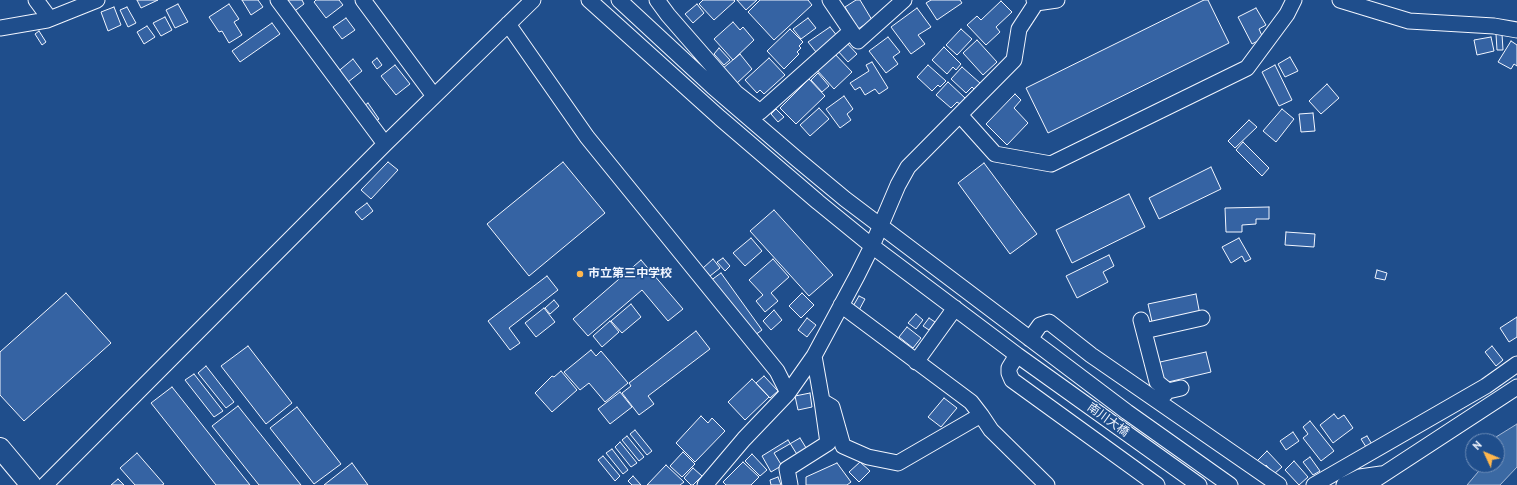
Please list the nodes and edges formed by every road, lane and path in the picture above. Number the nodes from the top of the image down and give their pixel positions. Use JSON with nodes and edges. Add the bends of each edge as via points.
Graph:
{"nodes":[{"id":1,"x":36,"y":0,"type":"edge"},
{"id":2,"x":97,"y":0,"type":"edge"},
{"id":3,"x":278,"y":0,"type":"edge"},
{"id":4,"x":363,"y":0,"type":"edge"},
{"id":5,"x":533,"y":0,"type":"edge"},
{"id":6,"x":589,"y":0,"type":"edge"},
{"id":7,"x":620,"y":0,"type":"edge"},
{"id":8,"x":657,"y":0,"type":"edge"},
{"id":9,"x":830,"y":0,"type":"edge"},
{"id":10,"x":1057,"y":0,"type":"edge"},
{"id":11,"x":1294,"y":0,"type":"edge"},
{"id":12,"x":1340,"y":0,"type":"edge"},
{"id":13,"x":897,"y":2,"type":"edge"},
{"id":14,"x":1035,"y":2,"type":"edge"},
{"id":15,"x":50,"y":19,"type":"junction"},
{"id":16,"x":508,"y":24,"type":"junction"},
{"id":17,"x":0,"y":28,"type":"edge"},
{"id":18,"x":1517,"y":30,"type":"edge"},
{"id":19,"x":851,"y":31,"type":"junction"},
{"id":20,"x":719,"y":84,"type":"junction"},
{"id":21,"x":434,"y":96,"type":"junction"},
{"id":22,"x":960,"y":115,"type":"junction"},
{"id":23,"x":756,"y":116,"type":"junction"},
{"id":24,"x":385,"y":144,"type":"junction"},
{"id":25,"x":881,"y":227,"type":"junction"},
{"id":26,"x":872,"y":246,"type":"junction"},
{"id":27,"x":841,"y":305,"type":"junction"},
{"id":28,"x":955,"y":308,"type":"junction"},
{"id":29,"x":1202,"y":318,"type":"dead end"},
{"id":30,"x":1030,"y":339,"type":"junction"},
{"id":31,"x":1018,"y":355,"type":"junction"},
{"id":32,"x":814,"y":356,"type":"junction"},
{"id":33,"x":916,"y":362,"type":"junction"},
{"id":34,"x":1517,"y":364,"type":"edge"},
{"id":35,"x":1517,"y":387,"type":"edge"},
{"id":36,"x":788,"y":393,"type":"junction"},
{"id":37,"x":1169,"y":393,"type":"junction"},
{"id":38,"x":822,"y":401,"type":"junction"},
{"id":39,"x":981,"y":415,"type":"junction"},
{"id":40,"x":0,"y":448,"type":"edge"},
{"id":41,"x":1384,"y":474,"type":"junction"},
{"id":42,"x":31,"y":485,"type":"edge"},
{"id":43,"x":46,"y":485,"type":"edge"},
{"id":44,"x":705,"y":485,"type":"edge"},
{"id":45,"x":790,"y":485,"type":"edge"},
{"id":46,"x":1047,"y":485,"type":"edge"},
{"id":47,"x":1157,"y":485,"type":"edge"},
{"id":48,"x":1199,"y":485,"type":"edge"},
{"id":49,"x":1230,"y":485,"type":"edge"},
{"id":50,"x":1279,"y":485,"type":"edge"},
{"id":51,"x":1314,"y":485,"type":"edge"},
{"id":52,"x":1344,"y":485,"type":"edge"},
{"id":53,"x":1367,"y":485,"type":"edge"}],
"edges":[{"from":1,"to":15,"type":"street"},
{"from":2,"to":15,"type":"street"},
{"from":3,"to":24,"type":"street"},
{"from":4,"to":21,"type":"street"},
{"from":5,"to":16,"type":"street"},
{"from":6,"to":26,"type":"street","name":"南川大橋","via":[[720,118]]},
{"from":7,"to":20,"type":"street"},
{"from":8,"to":20,"type":"street"},
{"from":9,"to":19,"type":"street"},
{"from":10,"to":14,"type":"street"},
{"from":11,"to":22,"type":"street","via":[[1287,14],[1247,68],[1052,164],[995,154]]},
{"from":12,"to":18,"type":"street","via":[[1410,21],[1494,26]]},
{"from":13,"to":19,"type":"street","via":[[858,41]]},
{"from":14,"to":22,"type":"street","via":[[1019,29],[1014,60]]},
{"from":15,"to":17,"type":"street"},
{"from":16,"to":21,"type":"street"},
{"from":16,"to":36,"type":"street","via":[[587,137],[777,371]]},
{"from":19,"to":23,"type":"street"},
{"from":20,"to":23,"type":"street","via":[[736,93]]},
{"from":21,"to":24,"type":"street"},
{"from":22,"to":25,"type":"street","via":[[908,167]]},
{"from":23,"to":25,"type":"street","via":[[798,160]]},
{"from":24,"to":43,"type":"street"},
{"from":25,"to":26,"type":"street"},
{"from":25,"to":30,"type":"street"},
{"from":26,"to":27,"type":"street"},
{"from":26,"to":28,"type":"street","name":"南川大橋"},
{"from":27,"to":32,"type":"street"},
{"from":27,"to":33,"type":"street"},
{"from":28,"to":31,"type":"street","name":"南川大橋"},
{"from":28,"to":33,"type":"street"},
{"from":29,"to":37,"type":"street","via":[[1143,325],[1158,382]]},
{"from":30,"to":37,"type":"street","via":[[1040,325],[1049,322],[1091,355]]},
{"from":30,"to":49,"type":"street"},
{"from":31,"to":47,"type":"street","via":[[1009,368],[1012,380]]},
{"from":31,"to":48,"type":"street","name":"南川大橋"},
{"from":32,"to":36,"type":"street"},
{"from":32,"to":38,"type":"street"},
{"from":33,"to":39,"type":"street","via":[[970,402]]},
{"from":34,"to":51,"type":"street","via":[[1486,386]]},
{"from":35,"to":41,"type":"street"},
{"from":36,"to":44,"type":"street"},
{"from":37,"to":50,"type":"street"},
{"from":38,"to":39,"type":"street","via":[[832,407],[843,446],[868,457],[898,463]]},
{"from":38,"to":45,"type":"street","via":[[828,443],[787,468]]},
{"from":39,"to":46,"type":"street","via":[[991,430]]},
{"from":40,"to":42,"type":"main road"},
{"from":41,"to":52,"type":"street","via":[[1360,477]]},
{"from":41,"to":53,"type":"street"}]}
